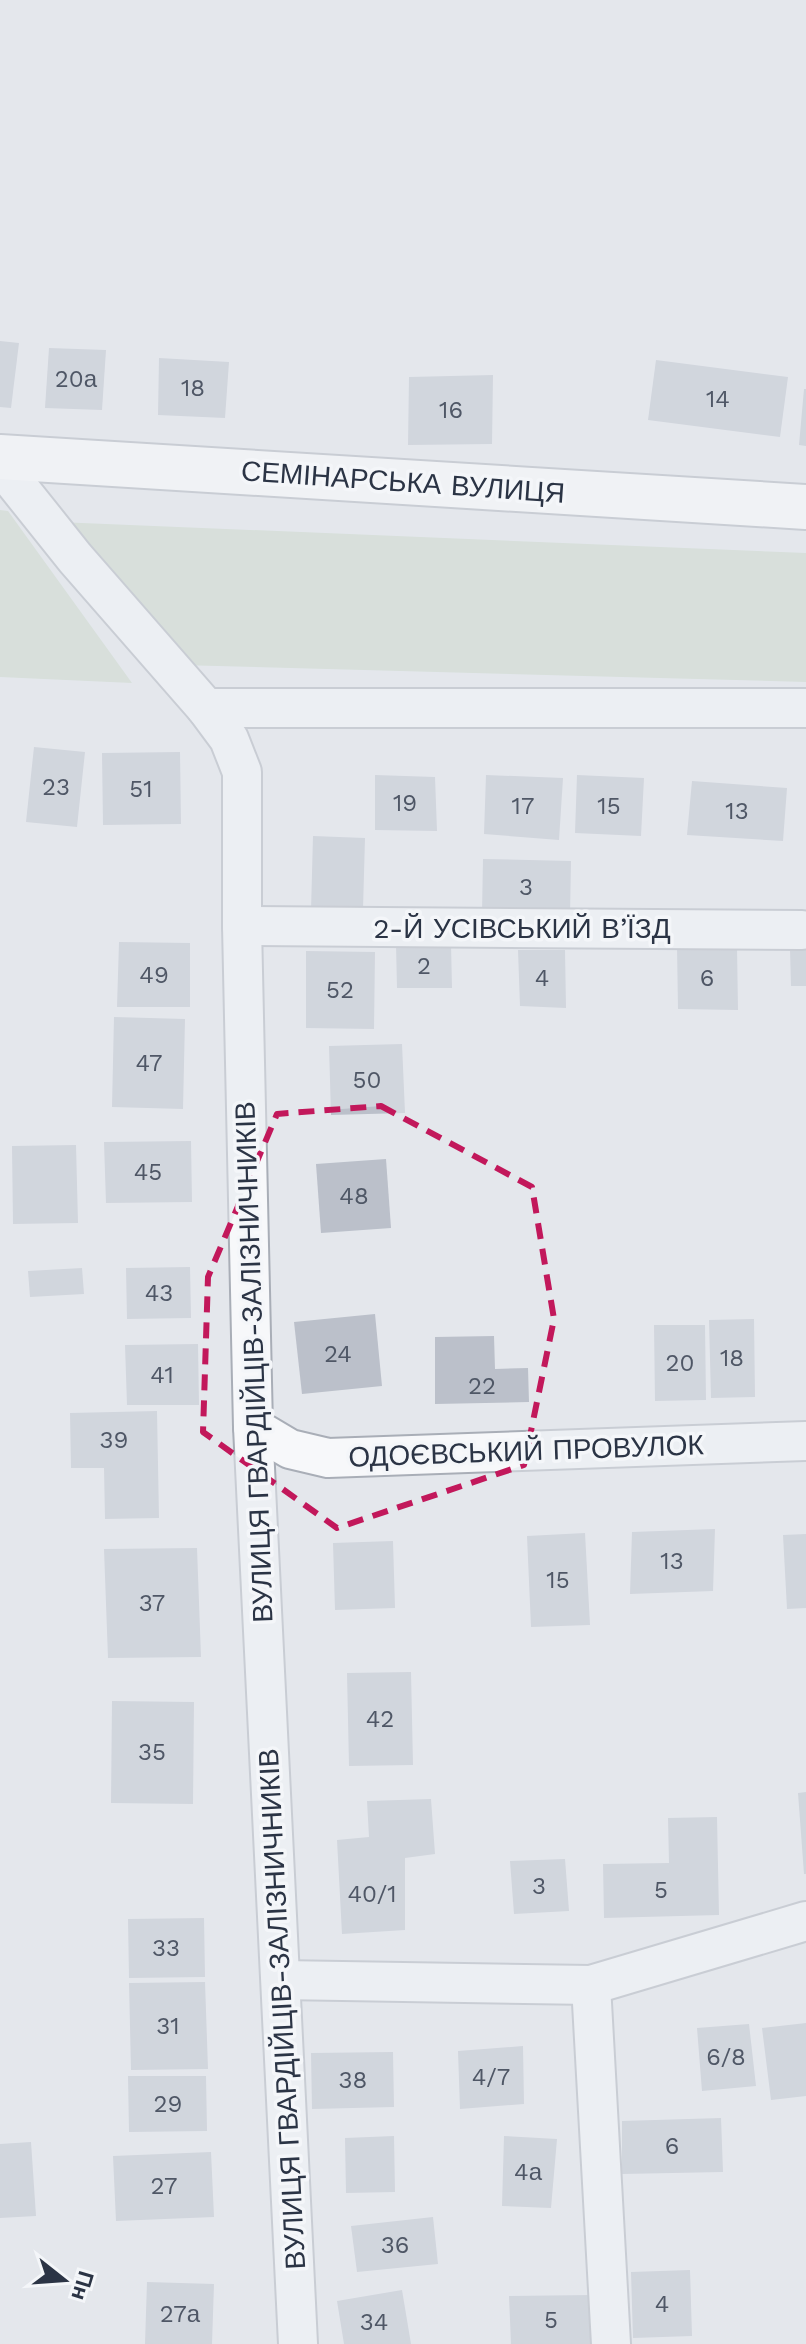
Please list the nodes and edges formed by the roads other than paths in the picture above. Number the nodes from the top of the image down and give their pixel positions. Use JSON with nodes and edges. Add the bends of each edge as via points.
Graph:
{"nodes":[{"id":1,"x":0,"y":457,"type":"edge"},
{"id":2,"x":0,"y":464,"type":"edge"},
{"id":3,"x":806,"y":507,"type":"edge"},
{"id":4,"x":206,"y":708,"type":"junction"},
{"id":5,"x":806,"y":708,"type":"edge"},
{"id":6,"x":242,"y":926,"type":"junction"},
{"id":7,"x":802,"y":930,"type":"dead end"},
{"id":8,"x":253,"y":1427,"type":"junction"},
{"id":9,"x":806,"y":1441,"type":"edge"},
{"id":10,"x":806,"y":1921,"type":"edge"},
{"id":11,"x":281,"y":1980,"type":"junction"},
{"id":12,"x":591,"y":1985,"type":"junction"},
{"id":13,"x":298,"y":2344,"type":"edge"},
{"id":14,"x":611,"y":2344,"type":"edge"}],
"edges":[{"from":1,"to":3,"type":"main road","name":"СЕМІНАРСЬКА ВУЛИЦЯ"},
{"from":2,"to":4,"type":"street","name":"ВУЛИЦЯ ГВАРДІЙЦІВ-ЗАЛІЗНИЧНИКІВ"},
{"from":4,"to":5,"type":"street"},
{"from":4,"to":6,"type":"street","name":"ВУЛИЦЯ ГВАРДІЙЦІВ-ЗАЛІЗНИЧНИКІВ","via":[[229,739],[242,772]]},
{"from":6,"to":7,"type":"street","name":"2-Й УСІВСЬКИЙ В’ЇЗД"},
{"from":6,"to":8,"type":"street","name":"ВУЛИЦЯ ГВАРДІЙЦІВ-ЗАЛІЗНИЧНИКІВ"},
{"from":8,"to":9,"type":"street","name":"ОДОЄВСЬКИЙ ПРОВУЛОК","via":[[290,1449],[328,1458]]},
{"from":8,"to":11,"type":"street","name":"ВУЛИЦЯ ГВАРДІЙЦІВ-ЗАЛІЗНИЧНИКІВ"},
{"from":10,"to":12,"type":"street"},
{"from":11,"to":12,"type":"street"},
{"from":11,"to":13,"type":"street","name":"ВУЛИЦЯ ГВАРДІЙЦІВ-ЗАЛІЗНИЧНИКІВ"},
{"from":12,"to":14,"type":"street"}]}
